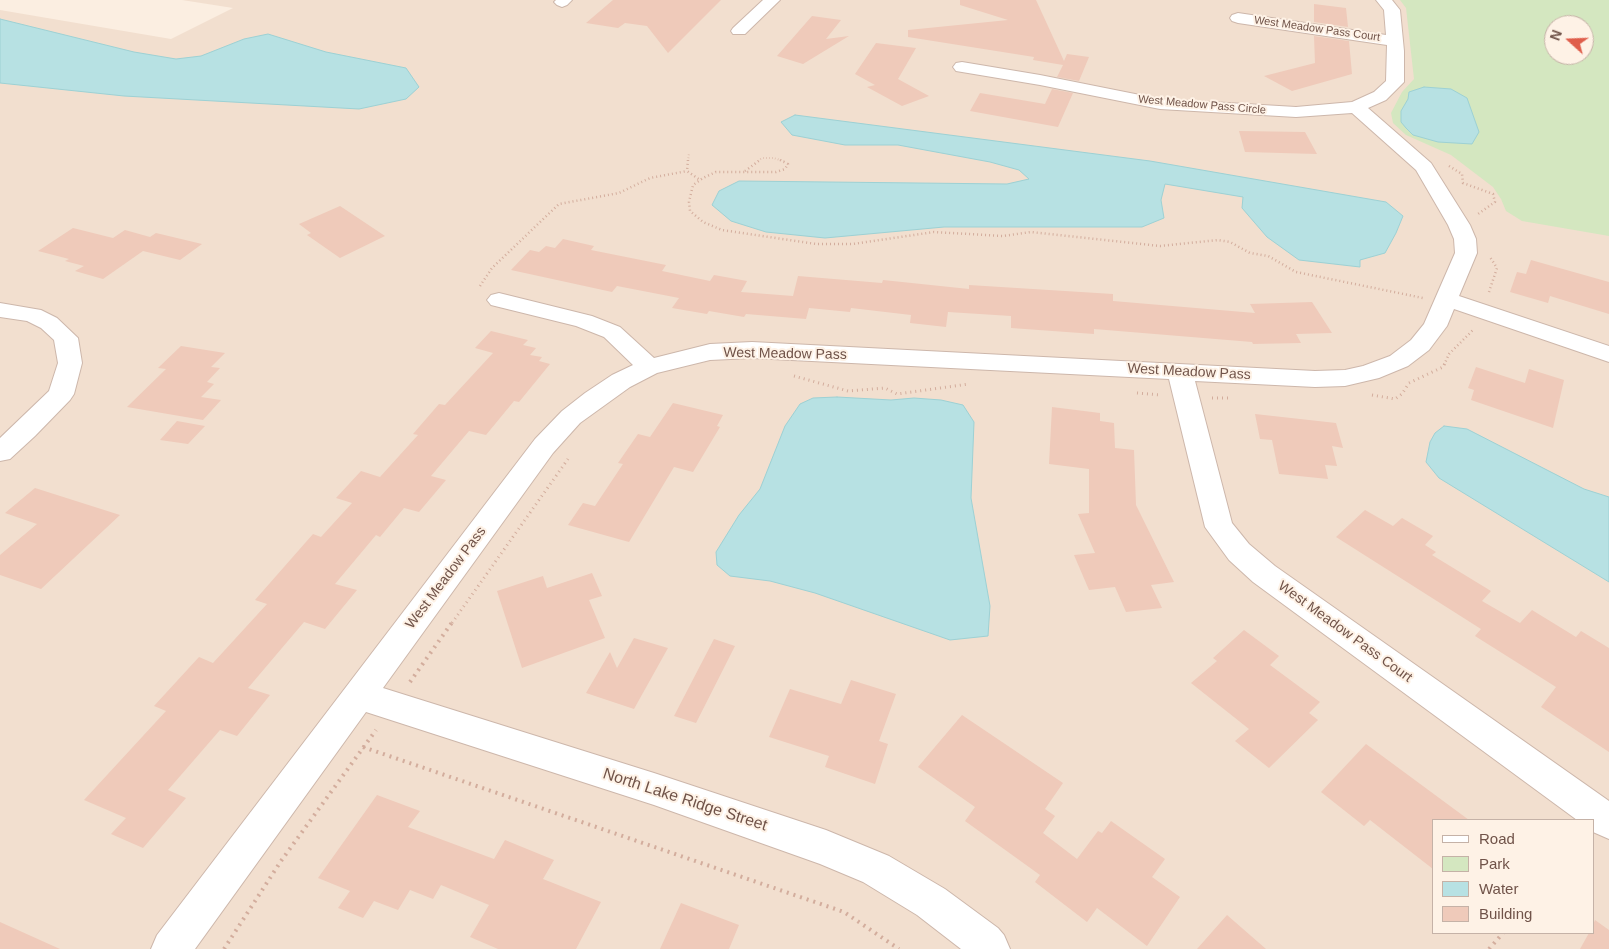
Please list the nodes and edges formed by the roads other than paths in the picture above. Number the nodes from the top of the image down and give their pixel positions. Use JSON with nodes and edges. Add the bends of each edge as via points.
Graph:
{"nodes":[{"id":1,"x":772,"y":0,"type":"edge"},
{"id":2,"x":1384,"y":0,"type":"edge"},
{"id":3,"x":1238,"y":18,"type":"dead end"},
{"id":4,"x":739,"y":31,"type":"dead end"},
{"id":5,"x":1395,"y":41,"type":"junction"},
{"id":6,"x":962,"y":67,"type":"dead end"},
{"id":7,"x":1356,"y":107,"type":"junction"},
{"id":8,"x":1334,"y":110,"type":"junction"},
{"id":9,"x":1442,"y":200,"type":"junction"},
{"id":10,"x":1436,"y":298,"type":"junction"},
{"id":11,"x":499,"y":300,"type":"dead end"},
{"id":12,"x":0,"y":310,"type":"edge"},
{"id":13,"x":1609,"y":354,"type":"edge"},
{"id":14,"x":649,"y":367,"type":"junction"},
{"id":15,"x":1183,"y":384,"type":"junction"},
{"id":16,"x":0,"y":452,"type":"edge"},
{"id":17,"x":359,"y":695,"type":"junction"},
{"id":18,"x":1609,"y":822,"type":"edge"},
{"id":19,"x":171,"y":949,"type":"edge"},
{"id":20,"x":990,"y":949,"type":"edge"}],
"edges":[{"from":1,"to":4,"type":"street"},
{"from":2,"to":5,"type":"street","via":[[1392,10]]},
{"from":3,"to":5,"type":"street","name":"West Meadow Pass Court"},
{"from":5,"to":7,"type":"street","name":"West Meadow Pass Circle","via":[[1395,82],[1380,96]]},
{"from":6,"to":8,"type":"street","name":"West Meadow Pass Circle","via":[[1160,104],[1296,112]]},
{"from":7,"to":8,"type":"street","name":"West Meadow Pass Circle"},
{"from":7,"to":9,"type":"street","name":"West Meadow Pass","via":[[1424,168]]},
{"from":8,"to":9,"type":"street","name":"West Meadow Pass"},
{"from":9,"to":10,"type":"street","name":"West Meadow Pass","via":[[1459,225],[1466,253]]},
{"from":10,"to":13,"type":"street","via":[[1482,310]]},
{"from":10,"to":15,"type":"street","name":"West Meadow Pass","via":[[1435,326],[1420,345],[1399,361],[1370,372],[1346,378]]},
{"from":11,"to":14,"type":"street","via":[[584,321],[612,332]]},
{"from":12,"to":16,"type":"street","via":[[33,315],[49,323],[66,338],[70,363],[61,394]]},
{"from":14,"to":15,"type":"street","name":"West Meadow Pass","via":[[710,352],[752,350]]},
{"from":14,"to":17,"type":"street","name":"West Meadow Pass","via":[[594,399],[571,417],[544,446]]},
{"from":15,"to":18,"type":"street","name":"West Meadow Pass Court","via":[[1219,527],[1239,552],[1264,574]]},
{"from":17,"to":19,"type":"street","name":"West Meadow Pass"},
{"from":17,"to":20,"type":"street","name":"North Lake Ridge Street","via":[[654,789],[826,848],[876,869],[931,902]]}]}
